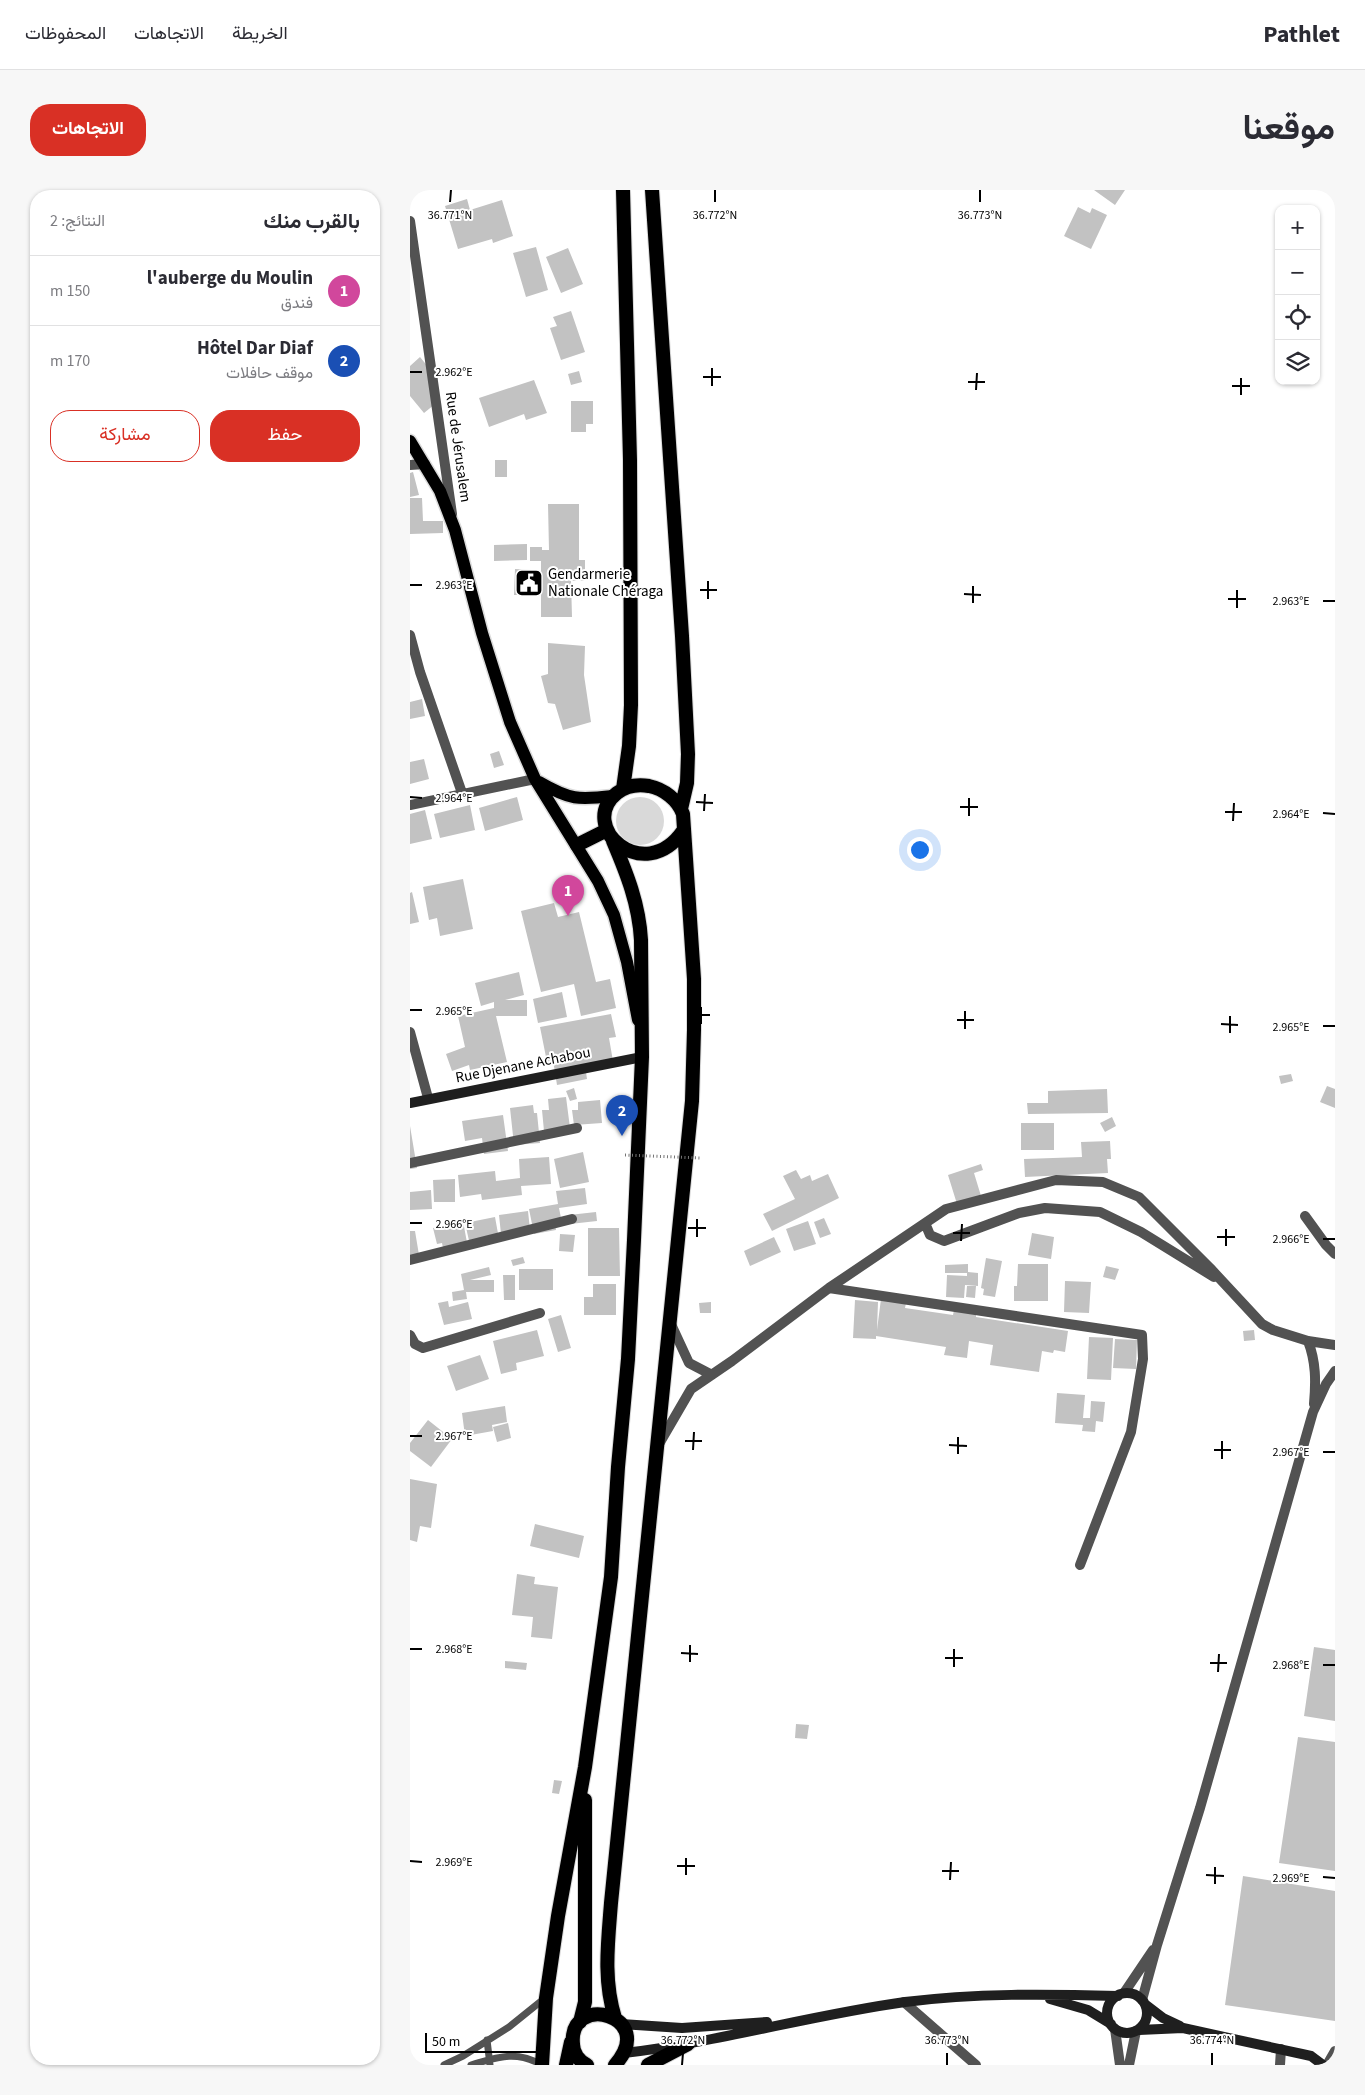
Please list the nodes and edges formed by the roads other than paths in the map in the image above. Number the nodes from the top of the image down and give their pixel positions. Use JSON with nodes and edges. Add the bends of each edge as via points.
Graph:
{"nodes":[{"id":1,"x":623,"y":190,"type":"edge"},
{"id":2,"x":652,"y":190,"type":"edge"},
{"id":3,"x":410,"y":221,"type":"edge"},
{"id":4,"x":410,"y":440,"type":"edge"},
{"id":5,"x":425,"y":464,"type":"junction"},
{"id":6,"x":410,"y":465,"type":"edge"},
{"id":7,"x":455,"y":530,"type":"junction"},
{"id":8,"x":410,"y":635,"type":"edge"},
{"id":9,"x":415,"y":673,"type":"edge"},
{"id":10,"x":535,"y":779,"type":"junction"},
{"id":11,"x":618,"y":792,"type":"junction"},
{"id":12,"x":462,"y":793,"type":"junction"},
{"id":13,"x":410,"y":805,"type":"edge"},
{"id":14,"x":681,"y":809,"type":"junction"},
{"id":15,"x":683,"y":831,"type":"junction"},
{"id":16,"x":609,"y":834,"type":"junction"},
{"id":17,"x":576,"y":845,"type":"junction"},
{"id":18,"x":410,"y":1032,"type":"edge"},
{"id":19,"x":642,"y":1042,"type":"junction"},
{"id":20,"x":642,"y":1058,"type":"junction"},
{"id":21,"x":428,"y":1098,"type":"junction"},
{"id":22,"x":410,"y":1103,"type":"edge"},
{"id":23,"x":577,"y":1128,"type":"dead end"},
{"id":24,"x":410,"y":1163,"type":"edge"},
{"id":25,"x":1306,"y":1216,"type":"dead end"},
{"id":26,"x":572,"y":1220,"type":"dead end"},
{"id":27,"x":925,"y":1223,"type":"junction"},
{"id":28,"x":1335,"y":1254,"type":"edge"},
{"id":29,"x":410,"y":1260,"type":"edge"},
{"id":30,"x":1226,"y":1285,"type":"junction"},
{"id":31,"x":829,"y":1288,"type":"junction"},
{"id":32,"x":540,"y":1313,"type":"dead end"},
{"id":33,"x":670,"y":1322,"type":"junction"},
{"id":34,"x":410,"y":1335,"type":"edge"},
{"id":35,"x":1308,"y":1341,"type":"junction"},
{"id":36,"x":1335,"y":1345,"type":"edge"},
{"id":37,"x":1335,"y":1371,"type":"edge"},
{"id":38,"x":712,"y":1374,"type":"junction"},
{"id":39,"x":1313,"y":1412,"type":"junction"},
{"id":40,"x":656,"y":1449,"type":"junction"},
{"id":41,"x":1080,"y":1565,"type":"dead end"},
{"id":42,"x":585,"y":1767,"type":"junction"},
{"id":43,"x":1157,"y":1945,"type":"junction"},
{"id":44,"x":1121,"y":1994,"type":"junction"},
{"id":45,"x":1034,"y":1995,"type":"junction"},
{"id":46,"x":546,"y":1998,"type":"junction"},
{"id":47,"x":904,"y":2002,"type":"junction"},
{"id":48,"x":1144,"y":2002,"type":"junction"},
{"id":49,"x":805,"y":2020,"type":"junction"},
{"id":50,"x":618,"y":2021,"type":"junction"},
{"id":51,"x":580,"y":2022,"type":"junction"},
{"id":52,"x":1113,"y":2027,"type":"junction"},
{"id":53,"x":1183,"y":2028,"type":"junction"},
{"id":54,"x":1138,"y":2031,"type":"junction"},
{"id":55,"x":572,"y":2039,"type":"junction"},
{"id":56,"x":487,"y":2040,"type":"junction"},
{"id":57,"x":688,"y":2044,"type":"junction"},
{"id":58,"x":1281,"y":2050,"type":"junction"},
{"id":59,"x":1335,"y":2051,"type":"edge"},
{"id":60,"x":618,"y":2061,"type":"edge"},
{"id":61,"x":490,"y":2062,"type":"edge"},
{"id":62,"x":444,"y":2065,"type":"edge"},
{"id":63,"x":471,"y":2065,"type":"edge"},
{"id":64,"x":542,"y":2065,"type":"edge"},
{"id":65,"x":566,"y":2065,"type":"edge"},
{"id":66,"x":587,"y":2065,"type":"edge"},
{"id":67,"x":648,"y":2065,"type":"edge"},
{"id":68,"x":976,"y":2065,"type":"edge"},
{"id":69,"x":1120,"y":2065,"type":"edge"},
{"id":70,"x":1129,"y":2065,"type":"edge"},
{"id":71,"x":1280,"y":2065,"type":"edge"},
{"id":72,"x":1323,"y":2065,"type":"edge"},
{"id":73,"x":1327,"y":2065,"type":"edge"}],
"edges":[{"from":1,"to":11,"type":"highway","via":[[630,460],[631,705],[629,746]]},
{"from":2,"to":14,"type":"highway","via":[[688,754],[687,783]]},
{"from":3,"to":7,"type":"street","name":"Rue de Jérusalem"},
{"from":4,"to":5,"type":"main road"},
{"from":5,"to":6,"type":"street"},
{"from":5,"to":7,"type":"main road"},
{"from":7,"to":10,"type":"main road","via":[[510,722]]},
{"from":8,"to":9,"type":"street"},
{"from":9,"to":12,"type":"street"},
{"from":10,"to":11,"type":"main road","via":[[569,797],[591,798]]},
{"from":10,"to":12,"type":"street"},
{"from":10,"to":17,"type":"main road"},
{"from":11,"to":14,"type":"highway","via":[[633,786],[655,788],[670,796]]},
{"from":11,"to":16,"type":"highway","via":[[607,806],[605,818]]},
{"from":12,"to":13,"type":"street"},
{"from":14,"to":15,"type":"highway","via":[[685,820]]},
{"from":15,"to":16,"type":"highway","via":[[669,847],[644,854],[626,849]]},
{"from":15,"to":33,"type":"highway","via":[[694,1030],[692,1101]]},
{"from":16,"to":17,"type":"highway"},
{"from":16,"to":19,"type":"highway","via":[[630,881],[640,923]]},
{"from":17,"to":19,"type":"main road","via":[[614,916],[627,962]]},
{"from":18,"to":21,"type":"street"},
{"from":19,"to":20,"type":"highway"},
{"from":20,"to":21,"type":"main road","name":"Rue Djenane Achabou"},
{"from":20,"to":42,"type":"highway","via":[[628,1349],[611,1577]]},
{"from":21,"to":22,"type":"main road","name":"Rue Djenane Achabou"},
{"from":23,"to":24,"type":"street"},
{"from":25,"to":28,"type":"street"},
{"from":26,"to":29,"type":"street"},
{"from":27,"to":30,"type":"street","via":[[930,1235],[944,1241],[1028,1211],[1045,1208],[1100,1212],[1141,1232]]},
{"from":27,"to":30,"type":"street","via":[[946,1209],[1056,1180],[1103,1182],[1139,1198]]},
{"from":27,"to":31,"type":"street"},
{"from":30,"to":35,"type":"street","via":[[1262,1324]]},
{"from":31,"to":38,"type":"street"},
{"from":31,"to":41,"type":"street","via":[[1142,1334],[1143,1359],[1131,1432]]},
{"from":32,"to":34,"type":"street","via":[[422,1348]]},
{"from":33,"to":38,"type":"street","via":[[689,1363]]},
{"from":33,"to":40,"type":"highway"},
{"from":35,"to":36,"type":"street"},
{"from":35,"to":39,"type":"street","via":[[1314,1357],[1316,1381]]},
{"from":37,"to":39,"type":"street"},
{"from":38,"to":40,"type":"street","via":[[691,1389]]},
{"from":39,"to":43,"type":"street","via":[[1200,1808]]},
{"from":40,"to":50,"type":"highway","via":[[607,1959],[608,1998]]},
{"from":42,"to":46,"type":"highway"},
{"from":42,"to":51,"type":"highway","via":[[585,2002]]},
{"from":43,"to":44,"type":"street"},
{"from":43,"to":48,"type":"street"},
{"from":44,"to":45,"type":"main road"},
{"from":44,"to":48,"type":"main road","via":[[1134,1994]]},
{"from":44,"to":52,"type":"main road","via":[[1109,2005]]},
{"from":45,"to":47,"type":"main road","via":[[976,1994]]},
{"from":45,"to":52,"type":"main road","via":[[1088,2010]]},
{"from":46,"to":56,"type":"lane","via":[[519,2021]]},
{"from":46,"to":64,"type":"highway"},
{"from":47,"to":49,"type":"main road"},
{"from":47,"to":68,"type":"street"},
{"from":48,"to":53,"type":"main road","via":[[1163,2018]]},
{"from":48,"to":54,"type":"main road","via":[[1147,2019]]},
{"from":49,"to":50,"type":"main road","via":[[682,2028]]},
{"from":49,"to":57,"type":"main road"},
{"from":50,"to":51,"type":"highway","via":[[606,2014],[596,2014]]},
{"from":50,"to":60,"type":"highway","via":[[626,2038]]},
{"from":51,"to":55,"type":"highway"},
{"from":52,"to":54,"type":"main road","via":[[1125,2033]]},
{"from":52,"to":69,"type":"street"},
{"from":53,"to":54,"type":"main road"},
{"from":53,"to":58,"type":"main road"},
{"from":54,"to":70,"type":"street"},
{"from":55,"to":65,"type":"highway"},
{"from":55,"to":66,"type":"highway","via":[[577,2057]]},
{"from":56,"to":61,"type":"lane"},
{"from":56,"to":62,"type":"lane"},
{"from":57,"to":60,"type":"main road"},
{"from":57,"to":67,"type":"highway"},
{"from":58,"to":71,"type":"street"},
{"from":58,"to":72,"type":"main road","via":[[1311,2056]]},
{"from":59,"to":73,"type":"street"},
{"from":61,"to":63,"type":"lane"},
{"from":61,"to":64,"type":"lane","via":[[518,2055]]}]}
